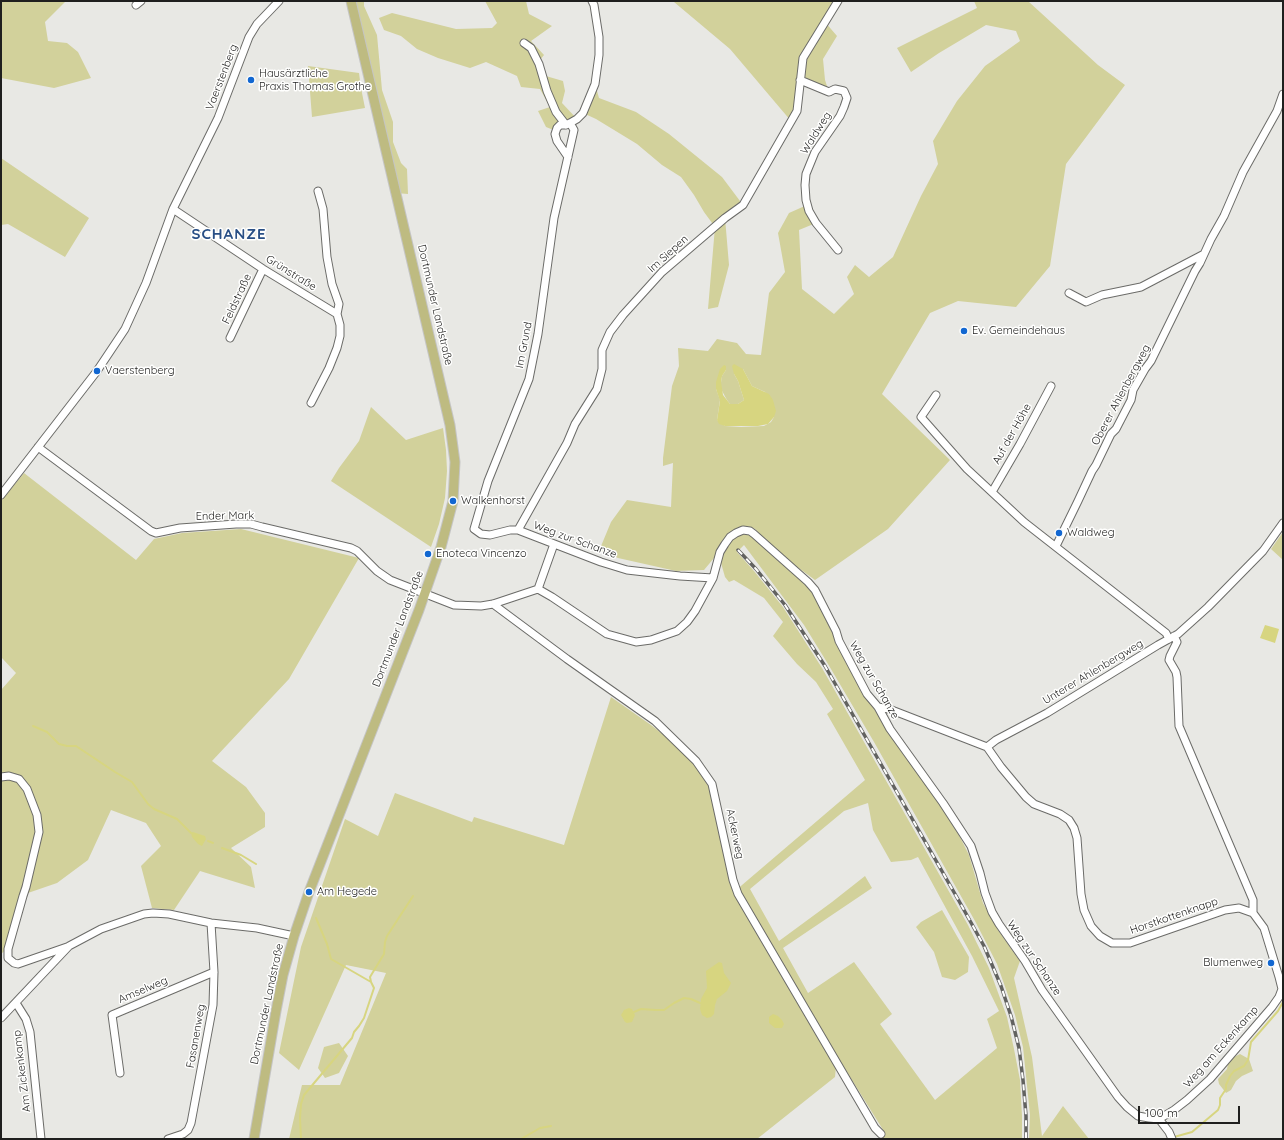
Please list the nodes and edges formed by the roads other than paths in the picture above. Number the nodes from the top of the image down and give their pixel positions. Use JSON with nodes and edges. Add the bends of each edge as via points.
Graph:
{"nodes":[{"id":1,"x":279,"y":1,"type":"edge"},
{"id":2,"x":351,"y":1,"type":"edge"},
{"id":3,"x":592,"y":1,"type":"edge"},
{"id":4,"x":838,"y":1,"type":"edge"},
{"id":5,"x":524,"y":43,"type":"dead end"},
{"id":6,"x":800,"y":80,"type":"junction"},
{"id":7,"x":1283,"y":94,"type":"edge"},
{"id":8,"x":568,"y":124,"type":"junction"},
{"id":9,"x":568,"y":157,"type":"junction"},
{"id":10,"x":318,"y":191,"type":"dead end"},
{"id":11,"x":173,"y":209,"type":"junction"},
{"id":12,"x":838,"y":250,"type":"dead end"},
{"id":13,"x":1204,"y":254,"type":"junction"},
{"id":14,"x":263,"y":269,"type":"junction"},
{"id":15,"x":1069,"y":293,"type":"dead end"},
{"id":16,"x":338,"y":314,"type":"junction"},
{"id":17,"x":230,"y":338,"type":"dead end"},
{"id":18,"x":1051,"y":386,"type":"dead end"},
{"id":19,"x":936,"y":395,"type":"dead end"},
{"id":20,"x":311,"y":403,"type":"dead end"},
{"id":21,"x":38,"y":447,"type":"junction"},
{"id":22,"x":992,"y":492,"type":"junction"},
{"id":23,"x":1,"y":495,"type":"edge"},
{"id":24,"x":1283,"y":523,"type":"edge"},
{"id":25,"x":474,"y":530,"type":"joint"},
{"id":26,"x":518,"y":530,"type":"junction"},
{"id":27,"x":554,"y":544,"type":"junction"},
{"id":28,"x":1056,"y":546,"type":"junction"},
{"id":29,"x":713,"y":578,"type":"junction"},
{"id":30,"x":538,"y":589,"type":"junction"},
{"id":31,"x":425,"y":593,"type":"junction"},
{"id":32,"x":493,"y":604,"type":"junction"},
{"id":33,"x":1172,"y":637,"type":"junction"},
{"id":34,"x":878,"y":707,"type":"junction"},
{"id":35,"x":987,"y":747,"type":"junction"},
{"id":36,"x":1,"y":777,"type":"edge"},
{"id":37,"x":1252,"y":913,"type":"junction"},
{"id":38,"x":211,"y":923,"type":"junction"},
{"id":39,"x":294,"y":936,"type":"junction"},
{"id":40,"x":69,"y":946,"type":"junction"},
{"id":41,"x":214,"y":972,"type":"junction"},
{"id":42,"x":16,"y":1003,"type":"junction"},
{"id":43,"x":1,"y":1018,"type":"edge"},
{"id":44,"x":120,"y":1073,"type":"dead end"},
{"id":45,"x":1159,"y":1118,"type":"junction"},
{"id":46,"x":881,"y":1134,"type":"dead end"},
{"id":47,"x":1170,"y":1136,"type":"edge"},
{"id":48,"x":41,"y":1139,"type":"edge"},
{"id":49,"x":168,"y":1139,"type":"edge"},
{"id":50,"x":254,"y":1139,"type":"edge"}],
"edges":[{"from":1,"to":11,"type":"street","name":"Vaerstenberg","via":[[257,24],[249,37],[218,118]]},
{"from":2,"to":31,"type":"main road","name":"Dortmunder Landstraße","via":[[450,425],[455,462],[453,502]]},
{"from":3,"to":8,"type":"street","via":[[599,38],[597,73],[583,113]]},
{"from":4,"to":6,"type":"street","name":"Im Siepen","via":[[803,58]]},
{"from":5,"to":8,"type":"street","via":[[531,48],[539,64],[556,112]]},
{"from":6,"to":12,"type":"street","name":"Waldweg","via":[[829,92],[835,89],[844,91],[847,98],[840,116],[815,152],[806,174],[805,185],[809,211]]},
{"from":6,"to":26,"type":"street","name":"Im Siepen","via":[[797,111],[743,205],[662,272],[610,332],[602,350],[602,369],[597,389]]},
{"from":7,"to":13,"type":"street","name":"Oberer Ahlenbergweg","via":[[1277,111],[1243,172]]},
{"from":8,"to":9,"type":"street","name":"Im Grund","via":[[574,130]]},
{"from":8,"to":9,"type":"street","via":[[557,128],[555,134]]},
{"from":9,"to":25,"type":"street","name":"Im Grund","via":[[554,218],[529,380],[488,481]]},
{"from":10,"to":16,"type":"street","name":"Grünstraße","via":[[323,209],[332,284],[339,304]]},
{"from":11,"to":14,"type":"street","name":"Grünstraße"},
{"from":11,"to":21,"type":"street","name":"Vaerstenberg","via":[[146,283],[125,329],[99,368]]},
{"from":13,"to":15,"type":"street","via":[[1141,287],[1102,295],[1086,302]]},
{"from":13,"to":28,"type":"street","name":"Oberer Ahlenbergweg"},
{"from":14,"to":16,"type":"street","name":"Grünstraße"},
{"from":14,"to":17,"type":"street","name":"Feldstraße"},
{"from":16,"to":20,"type":"street","name":"Grünstraße","via":[[340,336],[337,348]]},
{"from":18,"to":22,"type":"street","name":"Auf der Höhe"},
{"from":19,"to":22,"type":"street","via":[[920,417],[967,469]]},
{"from":21,"to":23,"type":"street","name":"Vaerstenberg"},
{"from":21,"to":31,"type":"street","name":"Ender Mark","via":[[156,533],[180,528],[236,524],[257,526],[351,548],[390,580]]},
{"from":22,"to":28,"type":"street","via":[[1024,522]]},
{"from":24,"to":33,"type":"street","name":"Unterer Ahlenbergweg","via":[[1258,556],[1208,607]]},
{"from":25,"to":26,"type":"street","name":"Weg zur Schanze","via":[[490,535]]},
{"from":26,"to":27,"type":"street","name":"Weg zur Schanze"},
{"from":27,"to":29,"type":"street","name":"Weg zur Schanze","via":[[627,570]]},
{"from":27,"to":30,"type":"street"},
{"from":28,"to":33,"type":"street"},
{"from":29,"to":30,"type":"street","via":[[695,611],[677,631],[636,642],[607,634]]},
{"from":29,"to":34,"type":"street","name":"Weg zur Schanze","via":[[720,552],[730,538],[743,530],[754,534],[815,590],[860,681]]},
{"from":30,"to":32,"type":"street","name":"Ender Mark"},
{"from":31,"to":32,"type":"street","name":"Ender Mark","via":[[454,605]]},
{"from":31,"to":39,"type":"main road","name":"Dortmunder Landstraße"},
{"from":32,"to":46,"type":"street","name":"Ackerweg","via":[[656,721],[696,762],[712,784],[738,894],[871,1122]]},
{"from":33,"to":35,"type":"street","name":"Unterer Ahlenbergweg"},
{"from":33,"to":37,"type":"street","via":[[1177,642],[1170,660],[1177,677],[1179,726],[1253,900]]},
{"from":34,"to":35,"type":"street"},
{"from":34,"to":45,"type":"street","name":"Weg zur Schanze","via":[[890,729],[971,846],[992,912],[1042,990],[1126,1107],[1138,1116]]},
{"from":35,"to":37,"type":"street","name":"Horstkottenknapp","via":[[1026,797],[1034,804],[1060,814],[1069,820],[1074,828],[1084,910],[1091,926],[1100,936],[1112,943],[1130,943],[1225,910],[1238,908]]},
{"from":36,"to":40,"type":"street","via":[[19,779],[27,789],[37,816],[39,832],[8,958],[18,964]]},
{"from":37,"to":45,"type":"street","name":"Weg am Eckenkamp","via":[[1264,928],[1282,989],[1279,997],[1210,1079],[1174,1110]]},
{"from":38,"to":39,"type":"street","via":[[257,928]]},
{"from":38,"to":40,"type":"street","via":[[169,914],[144,914],[101,929]]},
{"from":38,"to":41,"type":"street","name":"Fasanenweg"},
{"from":39,"to":50,"type":"main road","name":"Dortmunder Landstraße","via":[[283,975]]},
{"from":40,"to":42,"type":"street"},
{"from":41,"to":44,"type":"street","name":"Amselweg","via":[[112,1015]]},
{"from":41,"to":49,"type":"street","name":"Fasanenweg","via":[[213,1005],[191,1123],[183,1134]]},
{"from":42,"to":43,"type":"street"},
{"from":42,"to":48,"type":"street","name":"Am Zickenkamp","via":[[26,1019],[30,1032]]},
{"from":45,"to":47,"type":"street"}]}
